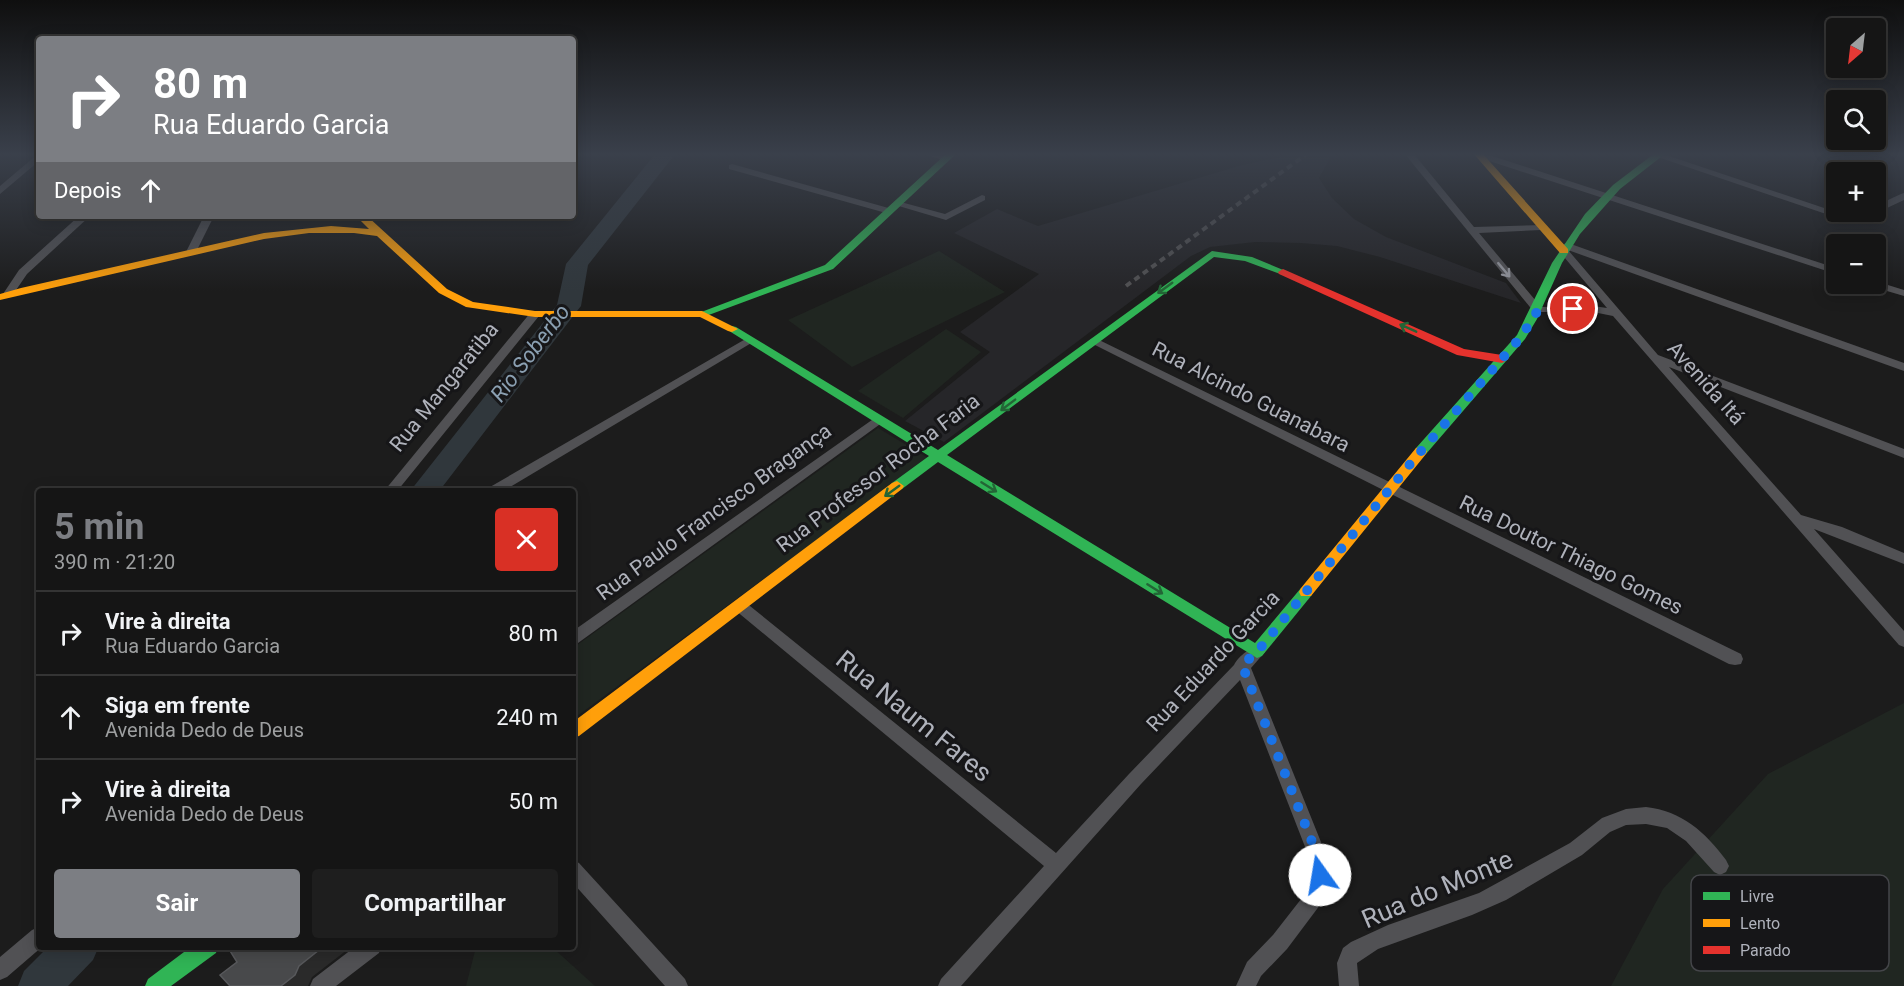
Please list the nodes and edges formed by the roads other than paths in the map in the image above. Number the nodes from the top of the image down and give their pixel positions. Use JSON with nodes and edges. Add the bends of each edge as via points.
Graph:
{"nodes":[{"id":1,"x":861,"y":199,"type":"edge"},
{"id":2,"x":902,"y":199,"type":"edge"},
{"id":3,"x":980,"y":199,"type":"edge"},
{"id":4,"x":1446,"y":199,"type":"edge"},
{"id":5,"x":1517,"y":199,"type":"edge"},
{"id":6,"x":1608,"y":199,"type":"edge"},
{"id":7,"x":1620,"y":199,"type":"edge"},
{"id":8,"x":1791,"y":199,"type":"edge"},
{"id":9,"x":893,"y":207,"type":"junction"},
{"id":10,"x":1826,"y":211,"type":"edge"},
{"id":11,"x":82,"y":219,"type":"edge"},
{"id":12,"x":208,"y":219,"type":"edge"},
{"id":13,"x":361,"y":222,"type":"edge"},
{"id":14,"x":1541,"y":227,"type":"junction"},
{"id":15,"x":1471,"y":230,"type":"junction"},
{"id":16,"x":1566,"y":248,"type":"junction"},
{"id":17,"x":191,"y":252,"type":"junction"},
{"id":18,"x":1598,"y":258,"type":"junction"},
{"id":19,"x":1576,"y":265,"type":"junction"},
{"id":20,"x":1826,"y":268,"type":"edge"},
{"id":21,"x":1886,"y":288,"type":"edge"},
{"id":22,"x":1904,"y":293,"type":"edge"},
{"id":23,"x":4,"y":296,"type":"edge"},
{"id":24,"x":1606,"y":299,"type":"junction"},
{"id":25,"x":1593,"y":309,"type":"junction"},
{"id":26,"x":1538,"y":310,"type":"junction"},
{"id":27,"x":535,"y":314,"type":"junction"},
{"id":28,"x":702,"y":314,"type":"junction"},
{"id":29,"x":1619,"y":314,"type":"junction"},
{"id":30,"x":749,"y":339,"type":"junction"},
{"id":31,"x":1095,"y":340,"type":"junction"},
{"id":32,"x":1461,"y":352,"type":"junction"},
{"id":33,"x":1653,"y":356,"type":"junction"},
{"id":34,"x":1502,"y":359,"type":"junction"},
{"id":35,"x":1904,"y":367,"type":"edge"},
{"id":36,"x":1488,"y":375,"type":"junction"},
{"id":37,"x":879,"y":419,"type":"junction"},
{"id":38,"x":1904,"y":454,"type":"edge"},
{"id":39,"x":940,"y":456,"type":"junction"},
{"id":40,"x":393,"y":488,"type":"edge"},
{"id":41,"x":498,"y":488,"type":"edge"},
{"id":42,"x":1389,"y":489,"type":"junction"},
{"id":43,"x":1799,"y":520,"type":"junction"},
{"id":44,"x":1904,"y":559,"type":"edge"},
{"id":45,"x":740,"y":606,"type":"junction"},
{"id":46,"x":576,"y":637,"type":"edge"},
{"id":47,"x":1904,"y":641,"type":"edge"},
{"id":48,"x":1257,"y":652,"type":"junction"},
{"id":49,"x":1735,"y":659,"type":"dead end"},
{"id":50,"x":1242,"y":665,"type":"junction"},
{"id":51,"x":576,"y":729,"type":"edge"},
{"id":52,"x":1057,"y":865,"type":"junction"},
{"id":53,"x":1720,"y":866,"type":"dead end"},
{"id":54,"x":576,"y":872,"type":"edge"},
{"id":55,"x":36,"y":940,"type":"edge"},
{"id":56,"x":204,"y":950,"type":"edge"},
{"id":57,"x":367,"y":950,"type":"edge"},
{"id":58,"x":0,"y":970,"type":"edge"},
{"id":59,"x":155,"y":986,"type":"edge"},
{"id":60,"x":320,"y":986,"type":"edge"},
{"id":61,"x":678,"y":986,"type":"edge"},
{"id":62,"x":948,"y":986,"type":"edge"},
{"id":63,"x":1246,"y":986,"type":"edge"},
{"id":64,"x":1349,"y":986,"type":"edge"}],
"edges":[{"from":1,"to":9,"type":"street"},
{"from":2,"to":9,"type":"main road"},
{"from":3,"to":9,"type":"street","via":[[946,218]]},
{"from":4,"to":15,"type":"street"},
{"from":5,"to":14,"type":"main road","name":"Avenida Itá"},
{"from":6,"to":16,"type":"main road","name":"Rua Eduardo Garcia"},
{"from":7,"to":20,"type":"street"},
{"from":8,"to":10,"type":"street"},
{"from":9,"to":28,"type":"main road","via":[[829,267]]},
{"from":11,"to":23,"type":"street","via":[[23,272]]},
{"from":12,"to":17,"type":"street"},
{"from":13,"to":17,"type":"main road"},
{"from":13,"to":27,"type":"main road","via":[[455,299],[488,309]]},
{"from":14,"to":15,"type":"street"},
{"from":14,"to":16,"type":"main road","name":"Avenida Itá"},
{"from":15,"to":26,"type":"street","one_way":true},
{"from":16,"to":18,"type":"street"},
{"from":16,"to":19,"type":"street","name":"Avenida Itá"},
{"from":16,"to":26,"type":"main road","name":"Rua Eduardo Garcia"},
{"from":17,"to":23,"type":"main road"},
{"from":18,"to":19,"type":"street","via":[[1580,256]]},
{"from":18,"to":35,"type":"street"},
{"from":19,"to":24,"type":"street","name":"Avenida Itá"},
{"from":21,"to":22,"type":"street"},
{"from":24,"to":25,"type":"street"},
{"from":24,"to":29,"type":"street","name":"Avenida Itá"},
{"from":25,"to":26,"type":"street"},
{"from":25,"to":29,"type":"street"},
{"from":26,"to":34,"type":"main road","name":"Rua Eduardo Garcia"},
{"from":27,"to":28,"type":"main road"},
{"from":27,"to":40,"type":"street","name":"Rua Mangaratiba"},
{"from":28,"to":30,"type":"main road"},
{"from":29,"to":33,"type":"street","name":"Avenida Itá"},
{"from":30,"to":37,"type":"main road"},
{"from":30,"to":41,"type":"street"},
{"from":32,"to":31,"type":"main road","name":"Rua Professor Rocha Faria","one_way":true,"via":[[1258,261],[1212,254]]},
{"from":31,"to":39,"type":"main road","name":"Rua Professor Rocha Faria","one_way":true},
{"from":31,"to":42,"type":"street","name":"Rua Alcindo Guanabara"},
{"from":32,"to":34,"type":"main road"},
{"from":32,"to":36,"type":"main road"},
{"from":33,"to":38,"type":"street"},
{"from":33,"to":43,"type":"street","name":"Avenida Itá"},
{"from":34,"to":36,"type":"main road","name":"Rua Eduardo Garcia"},
{"from":36,"to":42,"type":"main road","name":"Rua Eduardo Garcia"},
{"from":37,"to":39,"type":"main road"},
{"from":37,"to":46,"type":"street","name":"Rua Paulo Francisco Bragança"},
{"from":39,"to":45,"type":"main road","name":"Rua Professor Rocha Faria","one_way":true},
{"from":39,"to":48,"type":"main road","one_way":true},
{"from":42,"to":48,"type":"main road","name":"Rua Eduardo Garcia"},
{"from":42,"to":49,"type":"street","name":"Rua Doutor Thiago Gomes"},
{"from":43,"to":44,"type":"street"},
{"from":43,"to":47,"type":"street","name":"Avenida Itá"},
{"from":45,"to":51,"type":"main road","name":"Rua Professor Rocha Faria"},
{"from":45,"to":52,"type":"street","name":"Rua Naum Fares"},
{"from":48,"to":50,"type":"street","name":"Rua Eduardo Garcia"},
{"from":50,"to":52,"type":"street","name":"Rua Eduardo Garcia"},
{"from":50,"to":63,"type":"street","via":[[1318,857],[1320,875],[1313,899],[1254,969]]},
{"from":52,"to":62,"type":"street","name":"Rua Eduardo Garcia"},
{"from":53,"to":64,"type":"street","name":"Rua do Monte","via":[[1681,826],[1656,817],[1634,815],[1608,824],[1529,879],[1353,952],[1346,970]]},
{"from":54,"to":61,"type":"street"},
{"from":55,"to":58,"type":"street"},
{"from":56,"to":59,"type":"main road"},
{"from":57,"to":60,"type":"street"}]}
